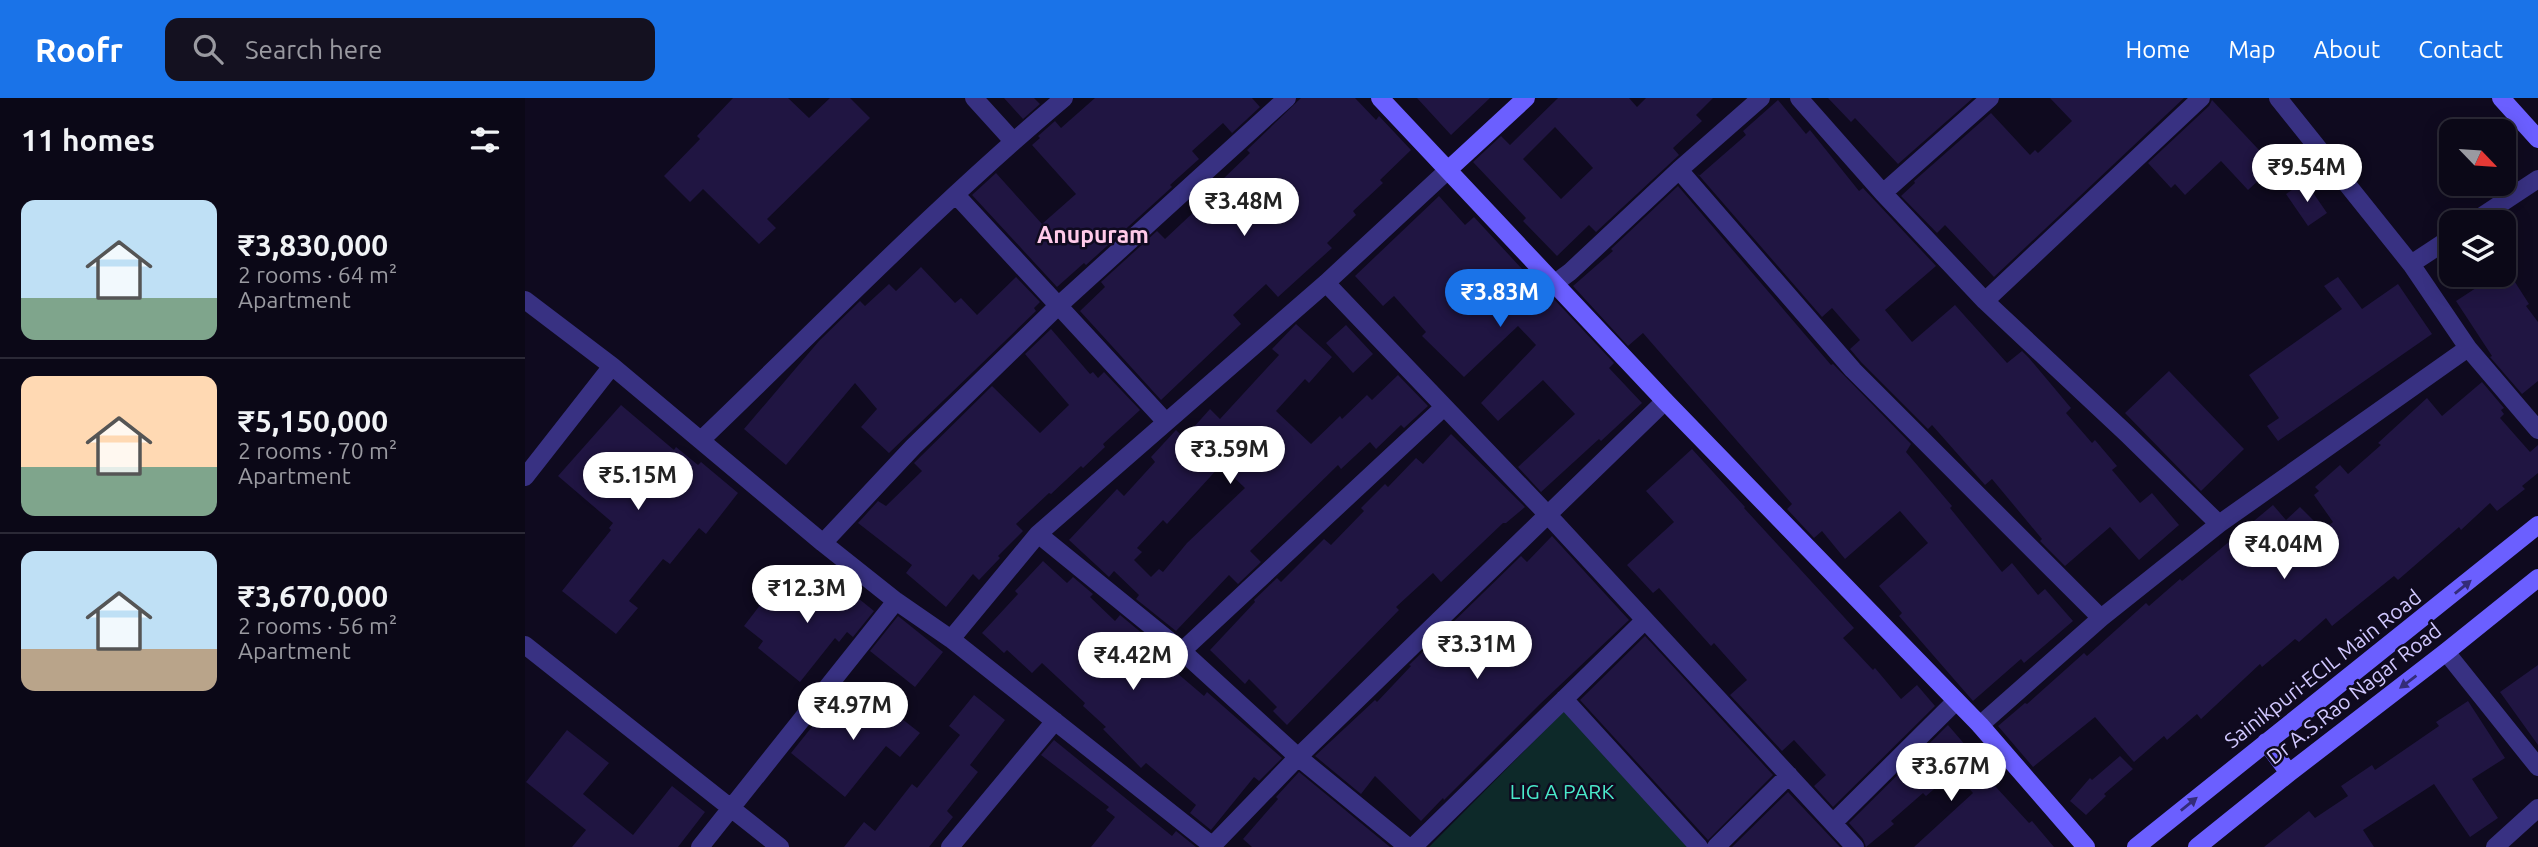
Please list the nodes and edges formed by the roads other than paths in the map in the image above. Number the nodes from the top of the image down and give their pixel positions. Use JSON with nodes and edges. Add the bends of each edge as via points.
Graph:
{"nodes":[{"id":1,"x":974,"y":98,"type":"edge"},
{"id":2,"x":1064,"y":98,"type":"edge"},
{"id":3,"x":1287,"y":98,"type":"edge"},
{"id":4,"x":1380,"y":98,"type":"edge"},
{"id":5,"x":1526,"y":98,"type":"edge"},
{"id":6,"x":1762,"y":98,"type":"edge"},
{"id":7,"x":1799,"y":98,"type":"edge"},
{"id":8,"x":1990,"y":98,"type":"edge"},
{"id":9,"x":2201,"y":98,"type":"edge"},
{"id":10,"x":2501,"y":98,"type":"edge"},
{"id":11,"x":2282,"y":99,"type":"edge"},
{"id":12,"x":2538,"y":139,"type":"edge"},
{"id":13,"x":1013,"y":141,"type":"junction"},
{"id":14,"x":1448,"y":170,"type":"junction"},
{"id":15,"x":1679,"y":170,"type":"junction"},
{"id":16,"x":2538,"y":179,"type":"edge"},
{"id":17,"x":1883,"y":193,"type":"junction"},
{"id":18,"x":955,"y":195,"type":"junction"},
{"id":19,"x":2491,"y":210,"type":"edge"},
{"id":20,"x":2439,"y":246,"type":"edge"},
{"id":21,"x":2411,"y":264,"type":"junction"},
{"id":22,"x":1326,"y":283,"type":"junction"},
{"id":23,"x":1555,"y":283,"type":"junction"},
{"id":24,"x":525,"y":300,"type":"edge"},
{"id":25,"x":1985,"y":302,"type":"junction"},
{"id":26,"x":1057,"y":307,"type":"junction"},
{"id":27,"x":2468,"y":348,"type":"junction"},
{"id":28,"x":612,"y":366,"type":"junction"},
{"id":29,"x":1665,"y":401,"type":"junction"},
{"id":30,"x":1444,"y":407,"type":"junction"},
{"id":31,"x":1166,"y":422,"type":"junction"},
{"id":32,"x":2538,"y":430,"type":"edge"},
{"id":33,"x":701,"y":440,"type":"junction"},
{"id":34,"x":525,"y":477,"type":"edge"},
{"id":35,"x":1549,"y":516,"type":"junction"},
{"id":36,"x":2219,"y":524,"type":"junction"},
{"id":37,"x":2538,"y":525,"type":"edge"},
{"id":38,"x":1038,"y":534,"type":"junction"},
{"id":39,"x":823,"y":543,"type":"junction"},
{"id":40,"x":2538,"y":578,"type":"edge"},
{"id":41,"x":896,"y":601,"type":"junction"},
{"id":42,"x":2101,"y":618,"type":"junction"},
{"id":43,"x":1645,"y":620,"type":"junction"},
{"id":44,"x":951,"y":639,"type":"junction"},
{"id":45,"x":525,"y":645,"type":"edge"},
{"id":46,"x":1182,"y":651,"type":"junction"},
{"id":47,"x":2446,"y":652,"type":"junction"},
{"id":48,"x":1565,"y":699,"type":"junction"},
{"id":49,"x":1957,"y":701,"type":"junction"},
{"id":50,"x":1055,"y":721,"type":"junction"},
{"id":51,"x":1980,"y":725,"type":"junction"},
{"id":52,"x":2266,"y":742,"type":"junction"},
{"id":53,"x":1298,"y":757,"type":"junction"},
{"id":54,"x":2538,"y":767,"type":"edge"},
{"id":55,"x":2289,"y":773,"type":"junction"},
{"id":56,"x":1789,"y":775,"type":"junction"},
{"id":57,"x":731,"y":808,"type":"junction"},
{"id":58,"x":2538,"y":808,"type":"edge"},
{"id":59,"x":1833,"y":823,"type":"junction"},
{"id":60,"x":700,"y":847,"type":"edge"},
{"id":61,"x":780,"y":847,"type":"edge"},
{"id":62,"x":950,"y":847,"type":"edge"},
{"id":63,"x":1212,"y":847,"type":"edge"},
{"id":64,"x":1411,"y":847,"type":"edge"},
{"id":65,"x":1699,"y":847,"type":"edge"},
{"id":66,"x":1716,"y":847,"type":"edge"},
{"id":67,"x":1855,"y":847,"type":"edge"},
{"id":68,"x":2086,"y":847,"type":"edge"},
{"id":69,"x":2136,"y":847,"type":"edge"},
{"id":70,"x":2197,"y":847,"type":"edge"},
{"id":71,"x":2495,"y":847,"type":"edge"}],
"edges":[{"from":1,"to":13,"type":"street"},
{"from":2,"to":13,"type":"street"},
{"from":3,"to":26,"type":"street"},
{"from":4,"to":14,"type":"street"},
{"from":5,"to":14,"type":"street"},
{"from":6,"to":15,"type":"street"},
{"from":7,"to":17,"type":"street"},
{"from":8,"to":17,"type":"street"},
{"from":9,"to":25,"type":"street"},
{"from":10,"to":12,"type":"street"},
{"from":11,"to":21,"type":"street"},
{"from":13,"to":18,"type":"street"},
{"from":14,"to":22,"type":"street"},
{"from":14,"to":23,"type":"street"},
{"from":15,"to":23,"type":"street"},
{"from":15,"to":42,"type":"street","via":[[1853,370]]},
{"from":16,"to":19,"type":"street"},
{"from":17,"to":25,"type":"street"},
{"from":18,"to":26,"type":"street"},
{"from":18,"to":33,"type":"street"},
{"from":20,"to":21,"type":"street"},
{"from":21,"to":27,"type":"street"},
{"from":22,"to":30,"type":"street"},
{"from":22,"to":31,"type":"street"},
{"from":23,"to":29,"type":"street"},
{"from":24,"to":28,"type":"street"},
{"from":25,"to":36,"type":"street"},
{"from":26,"to":31,"type":"street"},
{"from":26,"to":39,"type":"street","via":[[913,447]]},
{"from":27,"to":32,"type":"street"},
{"from":27,"to":36,"type":"street"},
{"from":28,"to":33,"type":"street"},
{"from":28,"to":34,"type":"street"},
{"from":29,"to":35,"type":"street"},
{"from":29,"to":49,"type":"street"},
{"from":30,"to":35,"type":"street"},
{"from":30,"to":46,"type":"street"},
{"from":31,"to":38,"type":"street"},
{"from":33,"to":39,"type":"street"},
{"from":35,"to":43,"type":"street"},
{"from":35,"to":53,"type":"street"},
{"from":36,"to":42,"type":"street"},
{"from":52,"to":37,"type":"street","name":"Sainikpuri-ECIL Main Road","one_way":true},
{"from":38,"to":44,"type":"street"},
{"from":38,"to":46,"type":"street"},
{"from":39,"to":41,"type":"street"},
{"from":40,"to":47,"type":"street","name":"Dr A.S.Rao Nagar Road"},
{"from":41,"to":44,"type":"street"},
{"from":41,"to":57,"type":"street"},
{"from":42,"to":51,"type":"street"},
{"from":43,"to":48,"type":"street"},
{"from":43,"to":56,"type":"street"},
{"from":44,"to":50,"type":"street"},
{"from":45,"to":57,"type":"street"},
{"from":46,"to":53,"type":"street"},
{"from":47,"to":54,"type":"street"},
{"from":47,"to":55,"type":"street","name":"Dr A.S.Rao Nagar Road","one_way":true},
{"from":48,"to":64,"type":"street"},
{"from":48,"to":65,"type":"street"},
{"from":49,"to":51,"type":"street"},
{"from":49,"to":59,"type":"street"},
{"from":50,"to":62,"type":"street"},
{"from":50,"to":63,"type":"street"},
{"from":51,"to":68,"type":"street"},
{"from":52,"to":55,"type":"street"},
{"from":69,"to":52,"type":"street","name":"Sainikpuri-ECIL Main Road","one_way":true},
{"from":53,"to":63,"type":"street"},
{"from":53,"to":64,"type":"street"},
{"from":55,"to":70,"type":"street","name":"Dr A.S.Rao Nagar Road"},
{"from":56,"to":59,"type":"street"},
{"from":56,"to":66,"type":"street"},
{"from":57,"to":60,"type":"street"},
{"from":57,"to":61,"type":"street"},
{"from":58,"to":71,"type":"street"},
{"from":59,"to":67,"type":"street"}]}
